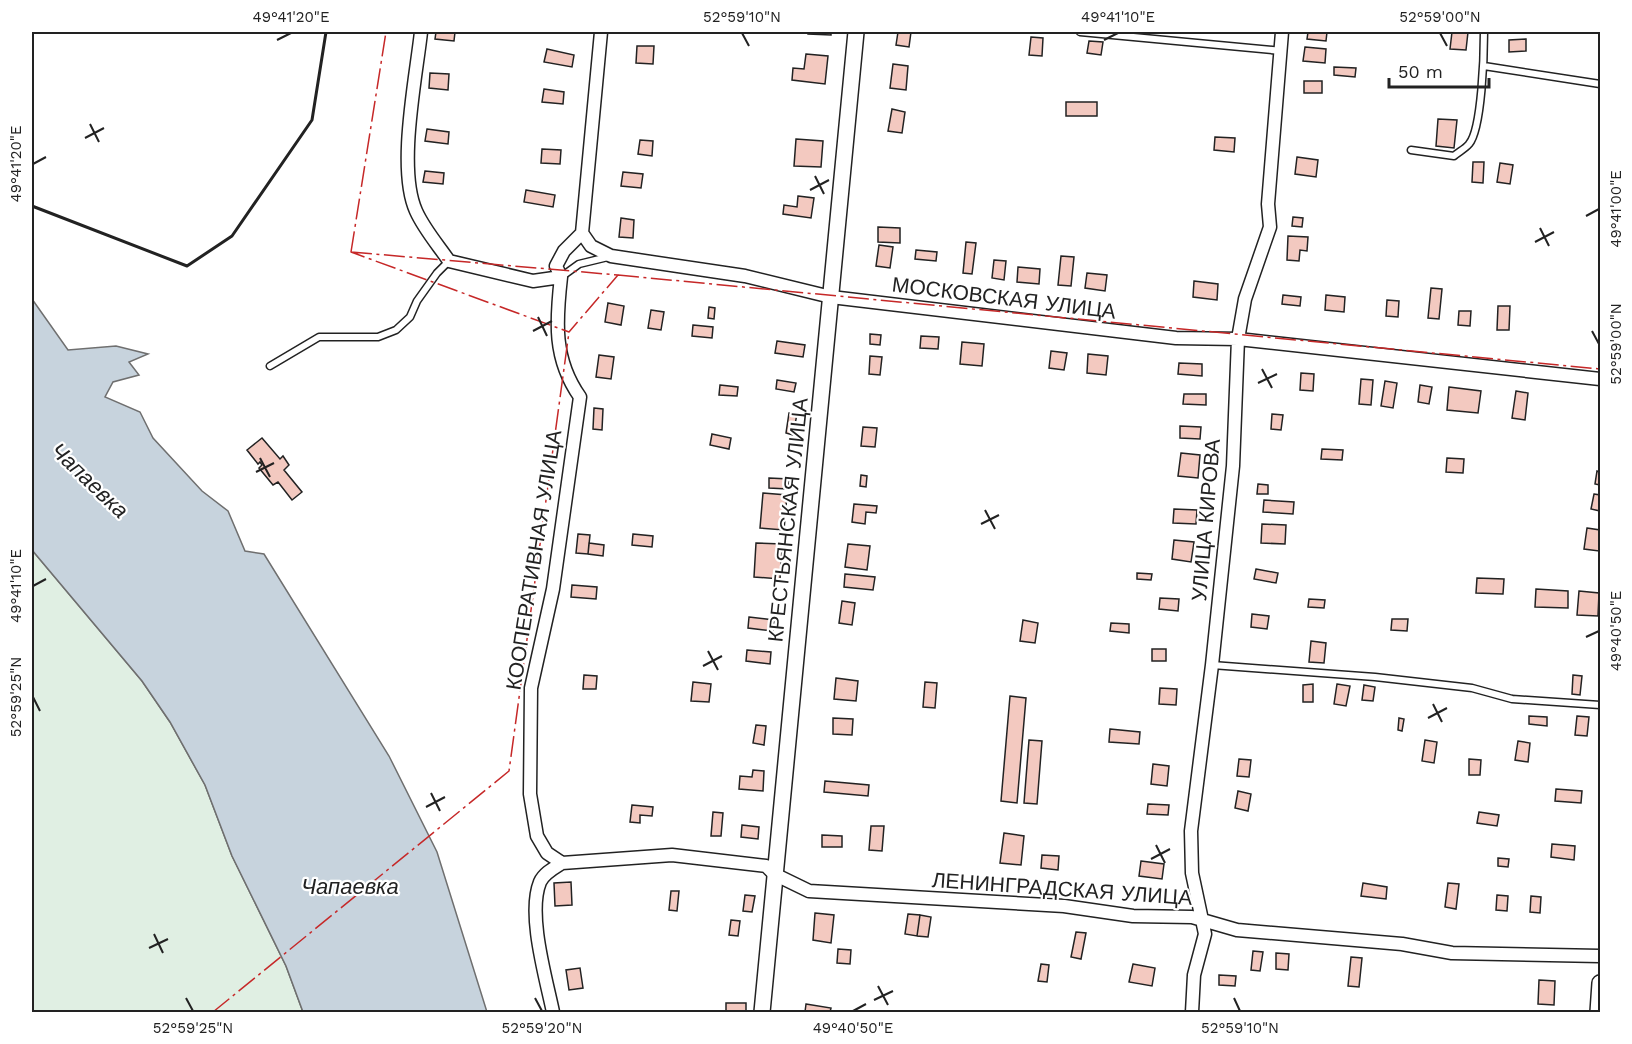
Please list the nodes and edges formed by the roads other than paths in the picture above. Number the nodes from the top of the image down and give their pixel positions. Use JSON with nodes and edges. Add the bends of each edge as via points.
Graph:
{"nodes":[{"id":1,"x":421,"y":32,"type":"edge"},
{"id":2,"x":601,"y":32,"type":"edge"},
{"id":3,"x":856,"y":32,"type":"edge"},
{"id":4,"x":1080,"y":32,"type":"edge"},
{"id":5,"x":1282,"y":32,"type":"edge"},
{"id":6,"x":1484,"y":32,"type":"edge"},
{"id":7,"x":1281,"y":51,"type":"junction"},
{"id":8,"x":1484,"y":66,"type":"junction"},
{"id":9,"x":1600,"y":84,"type":"edge"},
{"id":10,"x":1411,"y":150,"type":"dead end"},
{"id":11,"x":582,"y":233,"type":"junction"},
{"id":12,"x":611,"y":256,"type":"junction"},
{"id":13,"x":449,"y":261,"type":"junction"},
{"id":14,"x":561,"y":277,"type":"junction"},
{"id":15,"x":831,"y":297,"type":"junction"},
{"id":16,"x":1238,"y":339,"type":"junction"},
{"id":17,"x":270,"y":366,"type":"dead end"},
{"id":18,"x":1600,"y":378,"type":"edge"},
{"id":19,"x":1212,"y":665,"type":"junction"},
{"id":20,"x":1600,"y":705,"type":"edge"},
{"id":21,"x":562,"y":864,"type":"junction"},
{"id":22,"x":774,"y":874,"type":"junction"},
{"id":23,"x":1204,"y":920,"type":"junction"},
{"id":24,"x":1600,"y":956,"type":"edge"},
{"id":25,"x":1600,"y":982,"type":"edge"},
{"id":26,"x":553,"y":1012,"type":"edge"},
{"id":27,"x":762,"y":1012,"type":"edge"},
{"id":28,"x":1192,"y":1012,"type":"edge"},
{"id":29,"x":1598,"y":1012,"type":"edge"}],
"edges":[{"from":1,"to":13,"type":"street","via":[[408,153],[409,185],[415,210]]},
{"from":2,"to":11,"type":"street"},
{"from":3,"to":15,"type":"street","name":"КРЕСТЬЯНСКАЯ УЛИЦА"},
{"from":4,"to":7,"type":"lane"},
{"from":5,"to":7,"type":"street","name":"УЛИЦА КИРОВА"},
{"from":6,"to":8,"type":"lane"},
{"from":7,"to":16,"type":"street","name":"УЛИЦА КИРОВА","via":[[1268,204],[1270,227],[1245,299]]},
{"from":8,"to":9,"type":"lane"},
{"from":8,"to":10,"type":"lane","via":[[1479,111],[1470,143],[1454,156]]},
{"from":11,"to":12,"type":"street","name":"МОСКОВСКАЯ УЛИЦА","via":[[591,246]]},
{"from":11,"to":14,"type":"street","via":[[556,266]]},
{"from":12,"to":14,"type":"lane","via":[[579,264]]},
{"from":12,"to":15,"type":"street","name":"МОСКОВСКАЯ УЛИЦА","via":[[745,276]]},
{"from":13,"to":14,"type":"street","via":[[533,280]]},
{"from":13,"to":17,"type":"lane","via":[[436,273],[410,317],[396,330],[378,337],[319,337]]},
{"from":14,"to":21,"type":"street","name":"КООПЕРАТИВНАЯ УЛИЦА","via":[[556,319],[558,348],[565,372],[580,397],[553,589],[531,688],[530,794],[537,836],[547,853]]},
{"from":15,"to":16,"type":"street","name":"МОСКОВСКАЯ УЛИЦА","via":[[1176,338]]},
{"from":15,"to":22,"type":"street","name":"КРЕСТЬЯНСКАЯ УЛИЦА"},
{"from":16,"to":18,"type":"street","name":"МОСКОВСКАЯ УЛИЦА"},
{"from":16,"to":19,"type":"street","name":"УЛИЦА КИРОВА","via":[[1233,466]]},
{"from":19,"to":20,"type":"lane","via":[[1375,677],[1472,688],[1512,699]]},
{"from":19,"to":23,"type":"street","name":"УЛИЦА КИРОВА","via":[[1191,831],[1192,873]]},
{"from":21,"to":22,"type":"street","name":"ЛЕНИНГРАДСКАЯ УЛИЦА","via":[[672,855],[766,866]]},
{"from":21,"to":26,"type":"street","via":[[540,882],[535,927]]},
{"from":22,"to":23,"type":"street","name":"ЛЕНИНГРАДСКАЯ УЛИЦА","via":[[809,891],[1064,906],[1133,916]]},
{"from":22,"to":27,"type":"street","name":"КРЕСТЬЯНСКАЯ УЛИЦА"},
{"from":23,"to":24,"type":"street","name":"ЛЕНИНГРАДСКАЯ УЛИЦА","via":[[1237,930],[1402,944],[1452,953]]},
{"from":23,"to":28,"type":"street","name":"УЛИЦА КИРОВА"},
{"from":25,"to":29,"type":"street"}]}
